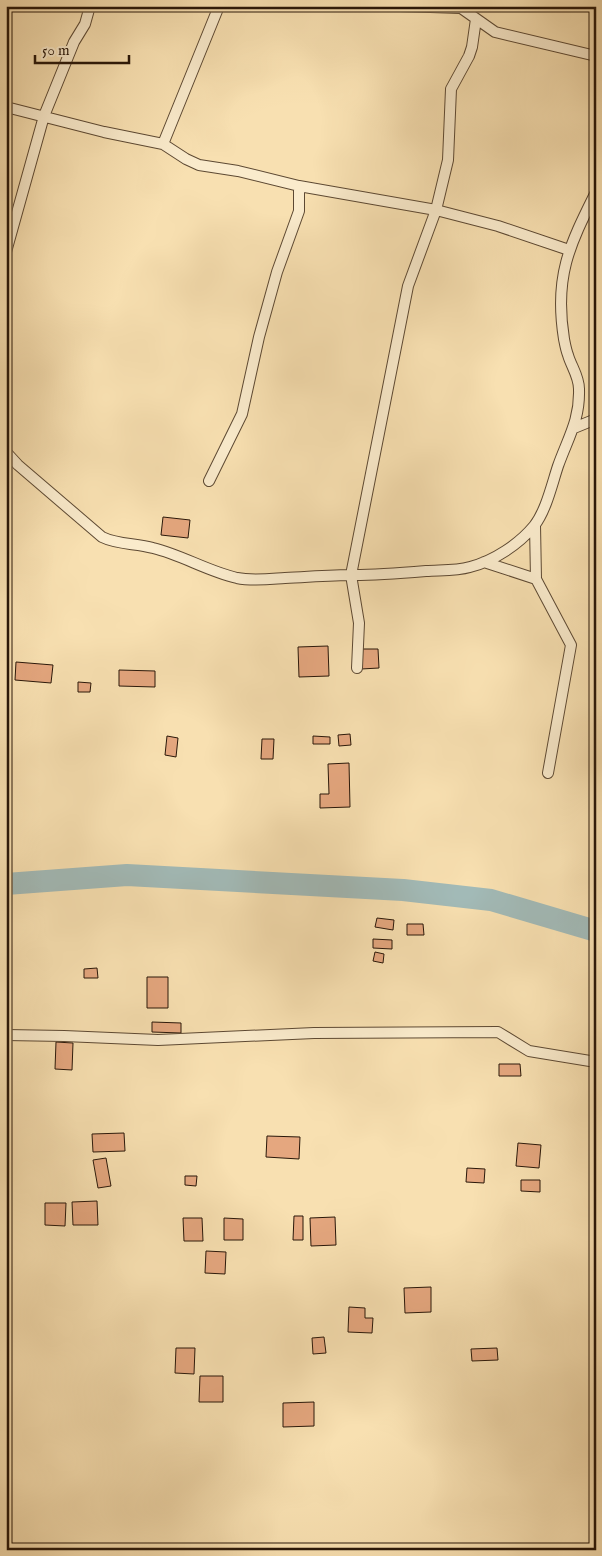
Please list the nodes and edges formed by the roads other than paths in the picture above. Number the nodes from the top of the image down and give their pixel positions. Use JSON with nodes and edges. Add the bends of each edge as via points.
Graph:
{"nodes":[{"id":1,"x":90,"y":6,"type":"edge"},
{"id":2,"x":219,"y":6,"type":"edge"},
{"id":3,"x":400,"y":6,"type":"edge"},
{"id":4,"x":476,"y":19,"type":"junction"},
{"id":5,"x":596,"y":56,"type":"edge"},
{"id":6,"x":6,"y":107,"type":"edge"},
{"id":7,"x":44,"y":116,"type":"junction"},
{"id":8,"x":163,"y":144,"type":"junction"},
{"id":9,"x":299,"y":186,"type":"junction"},
{"id":10,"x":596,"y":192,"type":"edge"},
{"id":11,"x":436,"y":210,"type":"junction"},
{"id":12,"x":569,"y":250,"type":"junction"},
{"id":13,"x":6,"y":252,"type":"edge"},
{"id":14,"x":596,"y":419,"type":"edge"},
{"id":15,"x":574,"y":428,"type":"junction"},
{"id":16,"x":6,"y":452,"type":"edge"},
{"id":17,"x":210,"y":481,"type":"dead end"},
{"id":18,"x":535,"y":525,"type":"junction"},
{"id":19,"x":484,"y":562,"type":"junction"},
{"id":20,"x":351,"y":575,"type":"junction"},
{"id":21,"x":536,"y":579,"type":"junction"},
{"id":22,"x":357,"y":668,"type":"dead end"},
{"id":23,"x":548,"y":773,"type":"dead end"},
{"id":24,"x":6,"y":1035,"type":"edge"},
{"id":25,"x":596,"y":1062,"type":"edge"}],
"edges":[{"from":1,"to":7,"type":"street"},
{"from":2,"to":8,"type":"street"},
{"from":3,"to":4,"type":"street","via":[[461,8]]},
{"from":4,"to":5,"type":"street","via":[[495,32]]},
{"from":4,"to":11,"type":"street","via":[[469,56],[451,89],[448,160]]},
{"from":6,"to":7,"type":"street"},
{"from":7,"to":8,"type":"street"},
{"from":7,"to":13,"type":"street"},
{"from":8,"to":9,"type":"street","via":[[199,165]]},
{"from":9,"to":11,"type":"street"},
{"from":9,"to":17,"type":"street","via":[[299,211],[277,272],[242,414]]},
{"from":10,"to":12,"type":"street"},
{"from":11,"to":12,"type":"street","via":[[498,226]]},
{"from":11,"to":20,"type":"street","via":[[408,286]]},
{"from":12,"to":15,"type":"street","via":[[560,296],[564,339],[579,386]]},
{"from":14,"to":15,"type":"street"},
{"from":15,"to":18,"type":"street"},
{"from":16,"to":20,"type":"street","via":[[92,529],[111,541],[154,548],[238,578],[257,580]]},
{"from":18,"to":19,"type":"street","via":[[505,552]]},
{"from":18,"to":21,"type":"street"},
{"from":19,"to":20,"type":"street","via":[[454,570]]},
{"from":19,"to":21,"type":"street"},
{"from":20,"to":22,"type":"street","via":[[359,623]]},
{"from":21,"to":23,"type":"street","via":[[571,645]]},
{"from":24,"to":25,"type":"street","via":[[158,1040],[314,1033],[498,1032],[529,1051]]}]}
